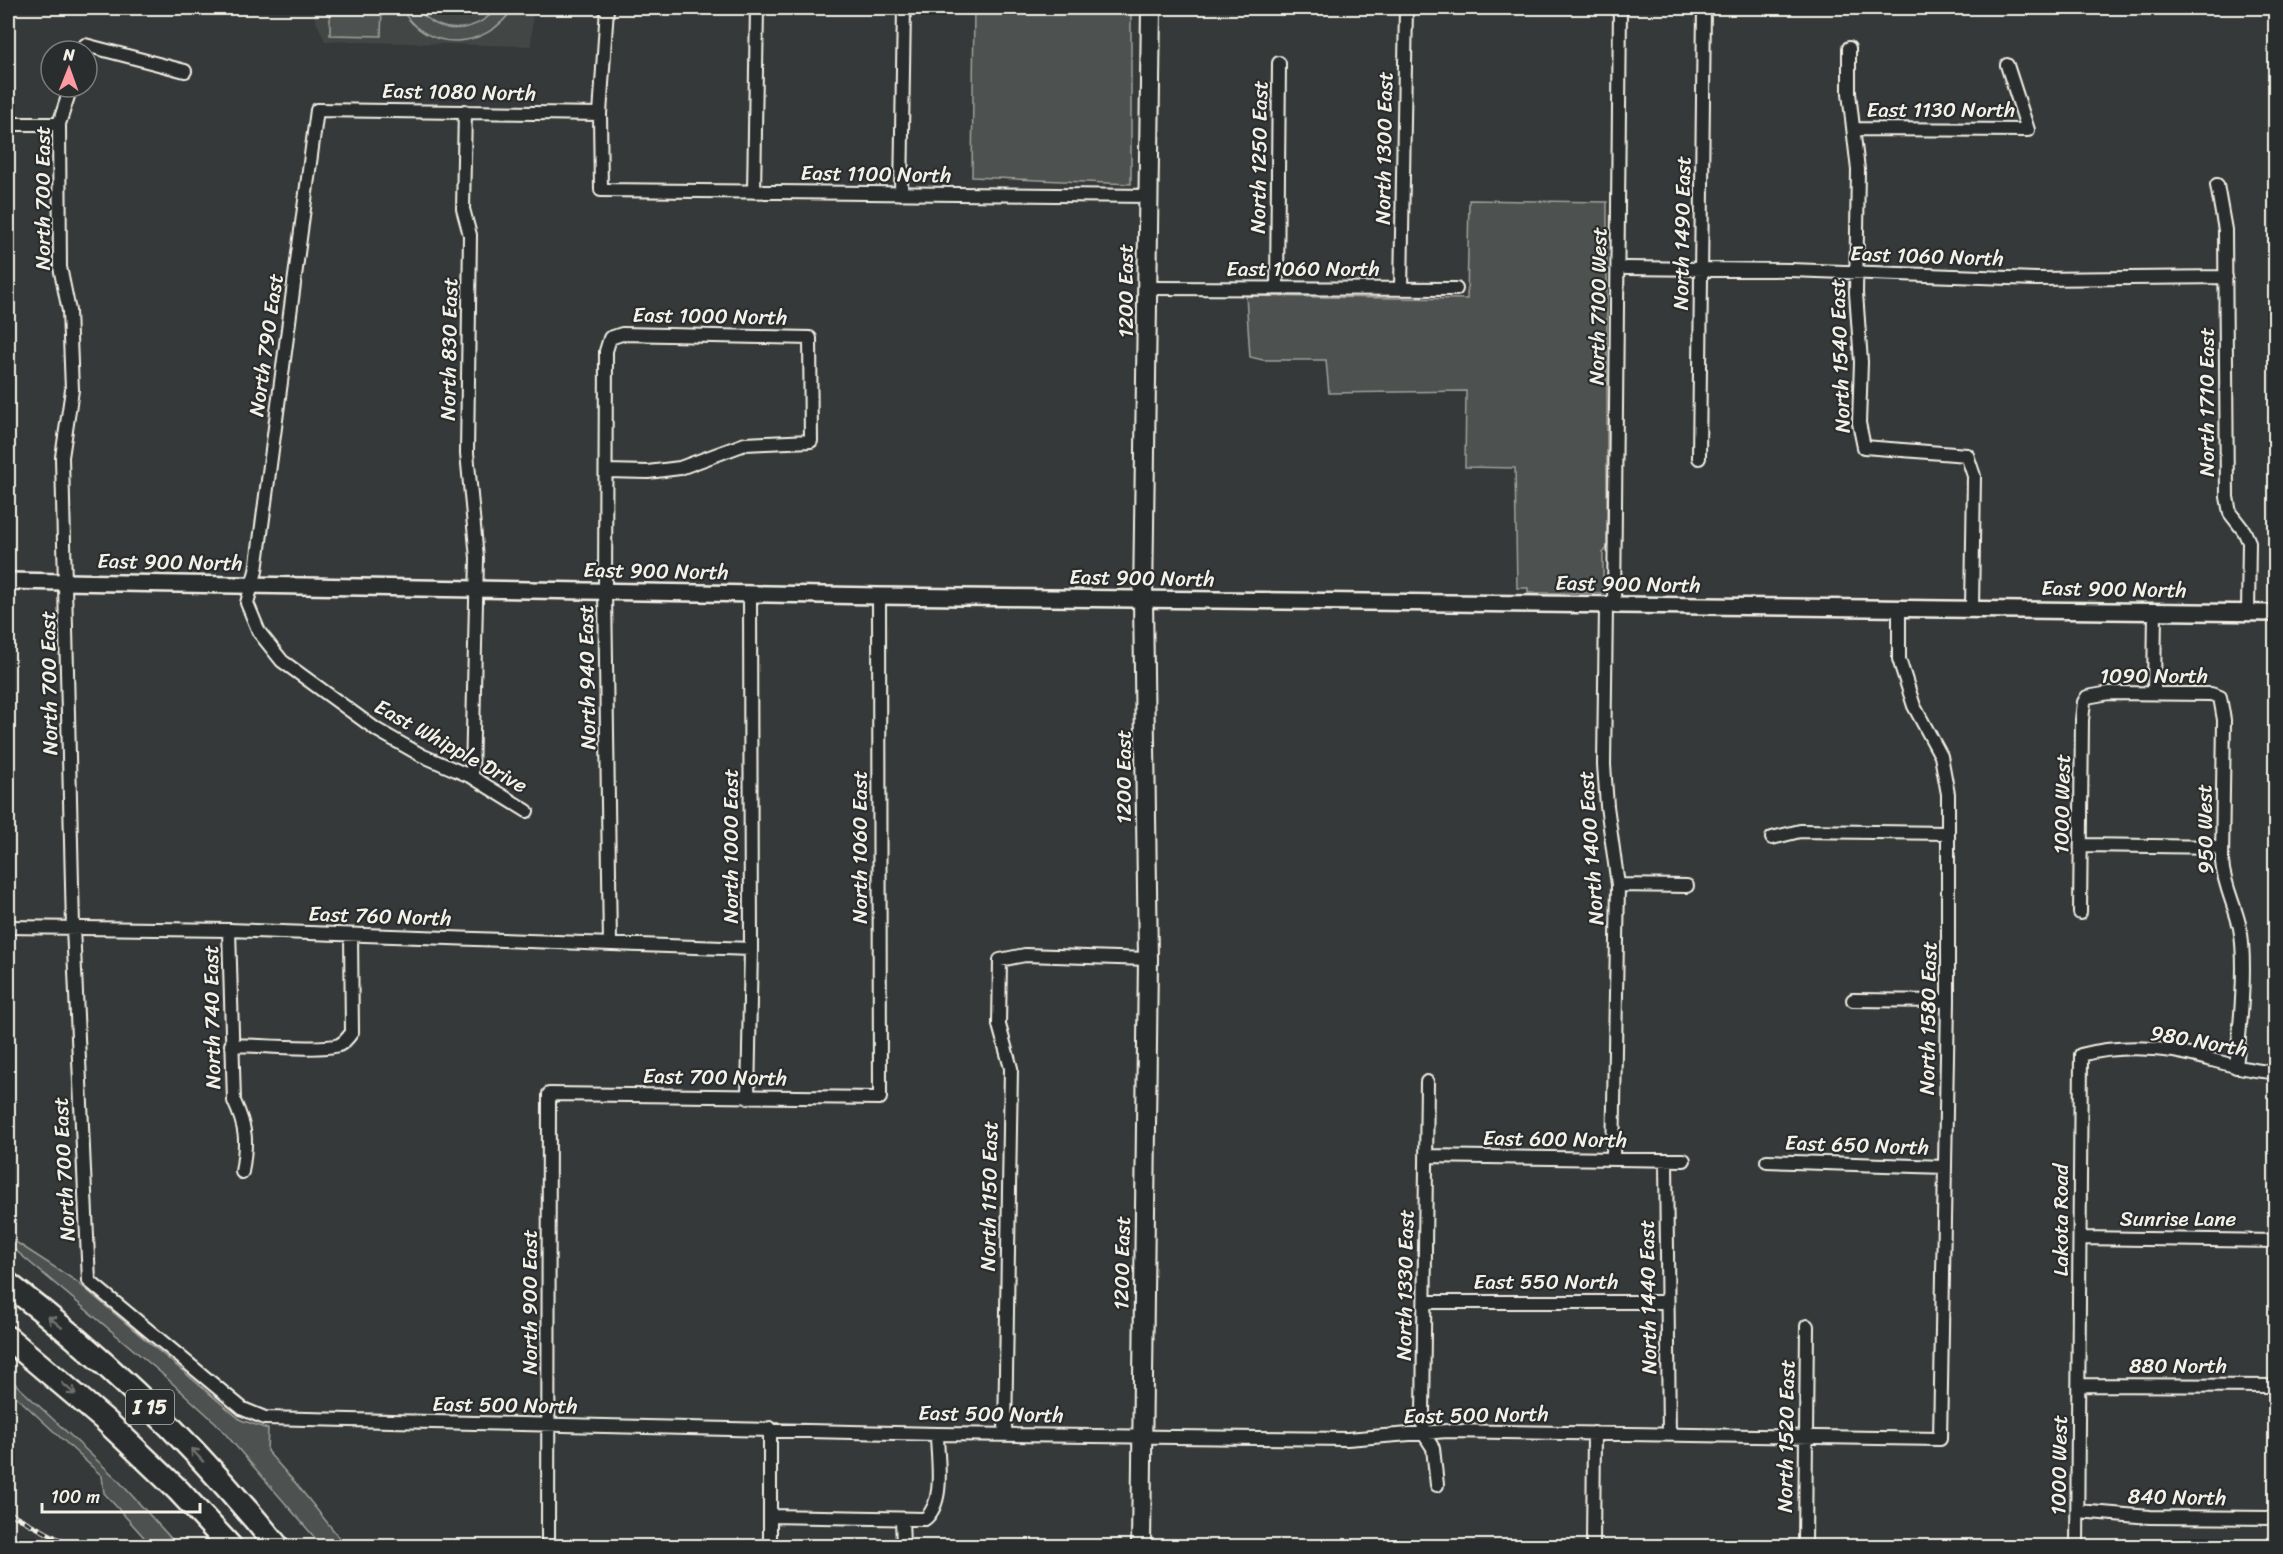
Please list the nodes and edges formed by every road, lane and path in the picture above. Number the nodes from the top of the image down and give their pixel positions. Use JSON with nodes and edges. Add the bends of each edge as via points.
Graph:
{"nodes":[{"id":1,"x":607,"y":8,"type":"edge"},
{"id":2,"x":757,"y":8,"type":"edge"},
{"id":3,"x":904,"y":8,"type":"edge"},
{"id":4,"x":1151,"y":8,"type":"edge"},
{"id":5,"x":1406,"y":8,"type":"edge"},
{"id":6,"x":1620,"y":8,"type":"edge"},
{"id":7,"x":1704,"y":8,"type":"edge"},
{"id":8,"x":1849,"y":48,"type":"dead end"},
{"id":9,"x":99,"y":51,"type":"edge"},
{"id":10,"x":1279,"y":63,"type":"dead end"},
{"id":11,"x":2007,"y":66,"type":"dead end"},
{"id":12,"x":185,"y":71,"type":"dead end"},
{"id":13,"x":67,"y":99,"type":"edge"},
{"id":14,"x":317,"y":110,"type":"joint"},
{"id":15,"x":465,"y":111,"type":"junction"},
{"id":16,"x":600,"y":114,"type":"junction"},
{"id":17,"x":8,"y":124,"type":"edge"},
{"id":18,"x":59,"y":124,"type":"junction"},
{"id":19,"x":1855,"y":129,"type":"junction"},
{"id":20,"x":2217,"y":185,"type":"dead end"},
{"id":21,"x":754,"y":192,"type":"junction"},
{"id":22,"x":901,"y":194,"type":"junction"},
{"id":23,"x":1149,"y":196,"type":"junction"},
{"id":24,"x":1626,"y":268,"type":"dead end"},
{"id":25,"x":1701,"y":270,"type":"junction"},
{"id":26,"x":1856,"y":273,"type":"junction"},
{"id":27,"x":2226,"y":277,"type":"junction"},
{"id":28,"x":1149,"y":288,"type":"junction"},
{"id":29,"x":1277,"y":288,"type":"junction"},
{"id":30,"x":1401,"y":289,"type":"junction"},
{"id":31,"x":1456,"y":289,"type":"dead end"},
{"id":32,"x":609,"y":338,"type":"joint"},
{"id":33,"x":1699,"y":458,"type":"dead end"},
{"id":34,"x":606,"y":471,"type":"junction"},
{"id":35,"x":8,"y":582,"type":"edge"},
{"id":36,"x":66,"y":583,"type":"junction"},
{"id":37,"x":254,"y":584,"type":"junction"},
{"id":38,"x":476,"y":588,"type":"junction"},
{"id":39,"x":605,"y":591,"type":"junction"},
{"id":40,"x":750,"y":594,"type":"junction"},
{"id":41,"x":879,"y":596,"type":"junction"},
{"id":42,"x":1143,"y":600,"type":"junction"},
{"id":43,"x":1610,"y":606,"type":"junction"},
{"id":44,"x":1899,"y":608,"type":"junction"},
{"id":45,"x":1972,"y":608,"type":"junction"},
{"id":46,"x":2155,"y":610,"type":"junction"},
{"id":47,"x":2248,"y":613,"type":"junction"},
{"id":48,"x":2276,"y":613,"type":"edge"},
{"id":49,"x":2154,"y":693,"type":"junction"},
{"id":50,"x":2087,"y":697,"type":"joint"},
{"id":51,"x":2220,"y":697,"type":"joint"},
{"id":52,"x":472,"y":777,"type":"junction"},
{"id":53,"x":527,"y":811,"type":"dead end"},
{"id":54,"x":1948,"y":833,"type":"junction"},
{"id":55,"x":1772,"y":838,"type":"dead end"},
{"id":56,"x":2081,"y":844,"type":"junction"},
{"id":57,"x":2222,"y":847,"type":"junction"},
{"id":58,"x":1618,"y":885,"type":"junction"},
{"id":59,"x":1687,"y":886,"type":"dead end"},
{"id":60,"x":2080,"y":913,"type":"dead end"},
{"id":61,"x":8,"y":927,"type":"edge"},
{"id":62,"x":73,"y":927,"type":"junction"},
{"id":63,"x":229,"y":930,"type":"junction"},
{"id":64,"x":351,"y":935,"type":"junction"},
{"id":65,"x":610,"y":944,"type":"junction"},
{"id":66,"x":751,"y":949,"type":"junction"},
{"id":67,"x":1148,"y":959,"type":"junction"},
{"id":68,"x":1853,"y":1000,"type":"dead end"},
{"id":69,"x":1948,"y":1001,"type":"junction"},
{"id":70,"x":231,"y":1045,"type":"junction"},
{"id":71,"x":2081,"y":1055,"type":"joint"},
{"id":72,"x":2236,"y":1067,"type":"junction"},
{"id":73,"x":2276,"y":1072,"type":"edge"},
{"id":74,"x":1427,"y":1082,"type":"dead end"},
{"id":75,"x":549,"y":1094,"type":"joint"},
{"id":76,"x":748,"y":1098,"type":"junction"},
{"id":77,"x":880,"y":1098,"type":"joint"},
{"id":78,"x":1426,"y":1156,"type":"junction"},
{"id":79,"x":1613,"y":1159,"type":"junction"},
{"id":80,"x":1666,"y":1160,"type":"junction"},
{"id":81,"x":1683,"y":1160,"type":"dead end"},
{"id":82,"x":1767,"y":1161,"type":"dead end"},
{"id":83,"x":1945,"y":1167,"type":"junction"},
{"id":84,"x":243,"y":1172,"type":"dead end"},
{"id":85,"x":2081,"y":1238,"type":"junction"},
{"id":86,"x":2276,"y":1240,"type":"edge"},
{"id":87,"x":89,"y":1281,"type":"joint"},
{"id":88,"x":8,"y":1284,"type":"edge"},
{"id":89,"x":1425,"y":1302,"type":"junction"},
{"id":90,"x":1667,"y":1302,"type":"junction"},
{"id":91,"x":1807,"y":1326,"type":"dead end"},
{"id":92,"x":8,"y":1338,"type":"edge"},
{"id":93,"x":2080,"y":1385,"type":"junction"},
{"id":94,"x":2276,"y":1386,"type":"edge"},
{"id":95,"x":550,"y":1425,"type":"junction"},
{"id":96,"x":770,"y":1428,"type":"junction"},
{"id":97,"x":1594,"y":1433,"type":"junction"},
{"id":98,"x":937,"y":1434,"type":"junction"},
{"id":99,"x":1005,"y":1434,"type":"junction"},
{"id":100,"x":1424,"y":1434,"type":"junction"},
{"id":101,"x":1669,"y":1434,"type":"junction"},
{"id":102,"x":1142,"y":1435,"type":"junction"},
{"id":103,"x":1805,"y":1438,"type":"junction"},
{"id":104,"x":1940,"y":1440,"type":"joint"},
{"id":105,"x":1437,"y":1485,"type":"dead end"},
{"id":106,"x":2078,"y":1512,"type":"junction"},
{"id":107,"x":770,"y":1516,"type":"junction"},
{"id":108,"x":2276,"y":1518,"type":"edge"},
{"id":109,"x":903,"y":1519,"type":"junction"},
{"id":110,"x":230,"y":1546,"type":"edge"},
{"id":111,"x":277,"y":1546,"type":"edge"},
{"id":112,"x":548,"y":1546,"type":"edge"},
{"id":113,"x":770,"y":1546,"type":"edge"},
{"id":114,"x":903,"y":1546,"type":"edge"},
{"id":115,"x":1141,"y":1546,"type":"edge"},
{"id":116,"x":1593,"y":1546,"type":"edge"},
{"id":117,"x":1805,"y":1546,"type":"edge"},
{"id":118,"x":2077,"y":1546,"type":"edge"}],
"edges":[{"from":1,"to":16,"type":"street"},
{"from":2,"to":21,"type":"street"},
{"from":3,"to":22,"type":"street"},
{"from":4,"to":23,"type":"main road","name":"1200 East"},
{"from":5,"to":30,"type":"street","name":"North 1300 East"},
{"from":6,"to":43,"type":"street","name":"North 7100 West"},
{"from":7,"to":25,"type":"street","name":"North 1490 East"},
{"from":8,"to":19,"type":"street","name":"North 1540 East","via":[[1849,93]]},
{"from":9,"to":12,"type":"street"},
{"from":10,"to":29,"type":"street","name":"North 1250 East"},
{"from":11,"to":19,"type":"street","name":"East 1130 North","via":[[2028,130]]},
{"from":13,"to":18,"type":"street","name":"North 700 East"},
{"from":14,"to":15,"type":"street","name":"East 1080 North"},
{"from":14,"to":37,"type":"street","name":"North 790 East"},
{"from":15,"to":16,"type":"street","name":"East 1080 North"},
{"from":15,"to":38,"type":"street","name":"North 830 East","via":[[463,209],[470,235],[467,453],[476,526]]},
{"from":16,"to":21,"type":"street","name":"East 1100 North","via":[[601,190]]},
{"from":17,"to":18,"type":"street"},
{"from":18,"to":36,"type":"street","name":"North 700 East","via":[[60,267],[69,311],[72,390],[62,457]]},
{"from":19,"to":26,"type":"street","name":"North 1540 East"},
{"from":20,"to":27,"type":"street","name":"North 1710 East","via":[[2225,230]]},
{"from":21,"to":22,"type":"street","name":"East 1100 North"},
{"from":22,"to":23,"type":"street","name":"East 1100 North"},
{"from":23,"to":28,"type":"main road","name":"1200 East"},
{"from":24,"to":25,"type":"street","name":"East 1060 North"},
{"from":25,"to":26,"type":"street","name":"East 1060 North"},
{"from":25,"to":33,"type":"street","name":"North 1490 East"},
{"from":26,"to":27,"type":"street","name":"East 1060 North","via":[[2036,279]]},
{"from":26,"to":45,"type":"street","name":"North 1540 East","via":[[1864,447],[1967,455],[1974,476]]},
{"from":27,"to":47,"type":"street","name":"North 1710 East","via":[[2227,497],[2230,513],[2249,542]]},
{"from":28,"to":29,"type":"street","name":"East 1060 North"},
{"from":28,"to":42,"type":"main road","name":"1200 East"},
{"from":29,"to":30,"type":"street","name":"East 1060 North"},
{"from":30,"to":31,"type":"street","name":"East 1060 North"},
{"from":32,"to":34,"type":"street","name":"North 940 East"},
{"from":32,"to":34,"type":"street","name":"East 1000 North","via":[[622,334],[810,338],[811,441],[745,444],[680,468]]},
{"from":34,"to":39,"type":"street","name":"North 940 East"},
{"from":35,"to":36,"type":"street","name":"East 900 North"},
{"from":36,"to":37,"type":"street","name":"East 900 North"},
{"from":36,"to":62,"type":"street","name":"North 700 East"},
{"from":37,"to":38,"type":"street","name":"East 900 North"},
{"from":37,"to":52,"type":"street","name":"East Whipple Drive","via":[[247,603],[259,632],[282,661],[377,730]]},
{"from":38,"to":39,"type":"street","name":"East 900 North"},
{"from":38,"to":52,"type":"street","name":"North 830 East"},
{"from":39,"to":40,"type":"street","name":"East 900 North"},
{"from":39,"to":65,"type":"street","name":"North 940 East"},
{"from":40,"to":41,"type":"street","name":"East 900 North"},
{"from":40,"to":66,"type":"street","name":"North 1000 East"},
{"from":41,"to":42,"type":"street","name":"East 900 North"},
{"from":41,"to":77,"type":"street","name":"North 1060 East"},
{"from":42,"to":43,"type":"street","name":"East 900 North"},
{"from":42,"to":67,"type":"main road","name":"1200 East"},
{"from":43,"to":44,"type":"street","name":"East 900 North"},
{"from":43,"to":58,"type":"street","name":"North 1400 East","via":[[1604,765]]},
{"from":44,"to":45,"type":"street","name":"East 900 North"},
{"from":44,"to":54,"type":"street","name":"North 1580 East","via":[[1899,659],[1914,706],[1941,756],[1948,794]]},
{"from":45,"to":46,"type":"street","name":"East 900 North"},
{"from":46,"to":47,"type":"street","name":"East 900 North"},
{"from":46,"to":49,"type":"street"},
{"from":47,"to":48,"type":"street","name":"East 900 North"},
{"from":49,"to":50,"type":"street","name":"1090 North"},
{"from":49,"to":51,"type":"street","name":"1090 North"},
{"from":50,"to":56,"type":"street","name":"1000 West","via":[[2082,720]]},
{"from":51,"to":57,"type":"street","name":"950 West","via":[[2224,720]]},
{"from":52,"to":53,"type":"street","name":"East Whipple Drive"},
{"from":54,"to":55,"type":"street","via":[[1800,831]]},
{"from":54,"to":69,"type":"street","name":"North 1580 East"},
{"from":56,"to":57,"type":"street"},
{"from":56,"to":60,"type":"street","name":"1000 West"},
{"from":57,"to":72,"type":"street","name":"950 West","via":[[2223,878],[2240,931]]},
{"from":58,"to":59,"type":"street"},
{"from":58,"to":79,"type":"street","name":"North 1400 East"},
{"from":61,"to":62,"type":"street","name":"East 760 North"},
{"from":62,"to":63,"type":"street","name":"East 760 North"},
{"from":62,"to":87,"type":"street","name":"North 700 East"},
{"from":63,"to":64,"type":"street","name":"East 760 North"},
{"from":63,"to":70,"type":"street","name":"North 740 East"},
{"from":64,"to":65,"type":"street","name":"East 760 North"},
{"from":64,"to":70,"type":"street","via":[[352,1032],[347,1040],[322,1046]]},
{"from":65,"to":66,"type":"street","name":"East 760 North"},
{"from":66,"to":76,"type":"street","name":"North 1000 East"},
{"from":67,"to":99,"type":"street","name":"North 1150 East","via":[[1025,955],[1000,960],[999,1025],[1011,1068]]},
{"from":67,"to":102,"type":"main road","name":"1200 East"},
{"from":68,"to":69,"type":"street"},
{"from":69,"to":83,"type":"street","name":"North 1580 East"},
{"from":70,"to":84,"type":"street","name":"North 740 East","via":[[234,1101],[244,1123],[247,1143]]},
{"from":71,"to":72,"type":"street","name":"980 North","via":[[2103,1049],[2153,1050]]},
{"from":71,"to":85,"type":"street","name":"Lakota Road"},
{"from":72,"to":73,"type":"street","name":"980 North"},
{"from":74,"to":78,"type":"street","name":"North 1330 East"},
{"from":75,"to":76,"type":"street","name":"East 700 North"},
{"from":75,"to":95,"type":"street","name":"North 900 East"},
{"from":76,"to":77,"type":"street","name":"East 700 North"},
{"from":78,"to":79,"type":"street","name":"East 600 North"},
{"from":78,"to":89,"type":"street","name":"North 1330 East"},
{"from":79,"to":80,"type":"street","name":"East 600 North"},
{"from":80,"to":81,"type":"street","name":"East 600 North"},
{"from":80,"to":90,"type":"street","name":"North 1440 East"},
{"from":82,"to":83,"type":"street","name":"East 650 North"},
{"from":83,"to":104,"type":"street","name":"North 1580 East"},
{"from":85,"to":86,"type":"street","name":"Sunrise Lane"},
{"from":85,"to":93,"type":"street","name":"Lakota Road"},
{"from":87,"to":95,"type":"street","name":"East 500 North","via":[[256,1417]]},
{"from":111,"to":88,"type":"highway","number":"I 15","one_way":true,"via":[[157,1414]]},
{"from":89,"to":90,"type":"street","name":"East 550 North"},
{"from":89,"to":100,"type":"street","name":"North 1330 East"},
{"from":90,"to":101,"type":"street","name":"North 1440 East"},
{"from":91,"to":103,"type":"street","name":"North 1520 East"},
{"from":92,"to":110,"type":"highway","number":"I 15","one_way":true,"via":[[106,1421]]},
{"from":93,"to":94,"type":"street","name":"880 North"},
{"from":93,"to":106,"type":"street","name":"1000 West"},
{"from":95,"to":96,"type":"street","name":"East 500 North"},
{"from":95,"to":112,"type":"street","name":"North 900 East"},
{"from":96,"to":98,"type":"street","name":"East 500 North"},
{"from":96,"to":107,"type":"street"},
{"from":97,"to":100,"type":"street","name":"East 500 North"},
{"from":97,"to":101,"type":"street","name":"East 500 North"},
{"from":97,"to":116,"type":"street"},
{"from":98,"to":99,"type":"street","name":"East 500 North"},
{"from":98,"to":109,"type":"street","via":[[937,1500],[932,1513],[925,1519]]},
{"from":99,"to":102,"type":"street","name":"East 500 North"},
{"from":100,"to":102,"type":"street","name":"East 500 North","via":[[1347,1439]]},
{"from":100,"to":105,"type":"street","name":"North 1330 East","via":[[1432,1448]]},
{"from":101,"to":103,"type":"street","name":"East 500 North"},
{"from":102,"to":115,"type":"main road","name":"1200 East"},
{"from":103,"to":104,"type":"street","name":"East 500 North"},
{"from":103,"to":117,"type":"street","name":"North 1520 East"},
{"from":106,"to":108,"type":"street","name":"840 North"},
{"from":106,"to":118,"type":"street","name":"1000 West"},
{"from":107,"to":109,"type":"street"},
{"from":107,"to":113,"type":"street"},
{"from":109,"to":114,"type":"street"}]}
